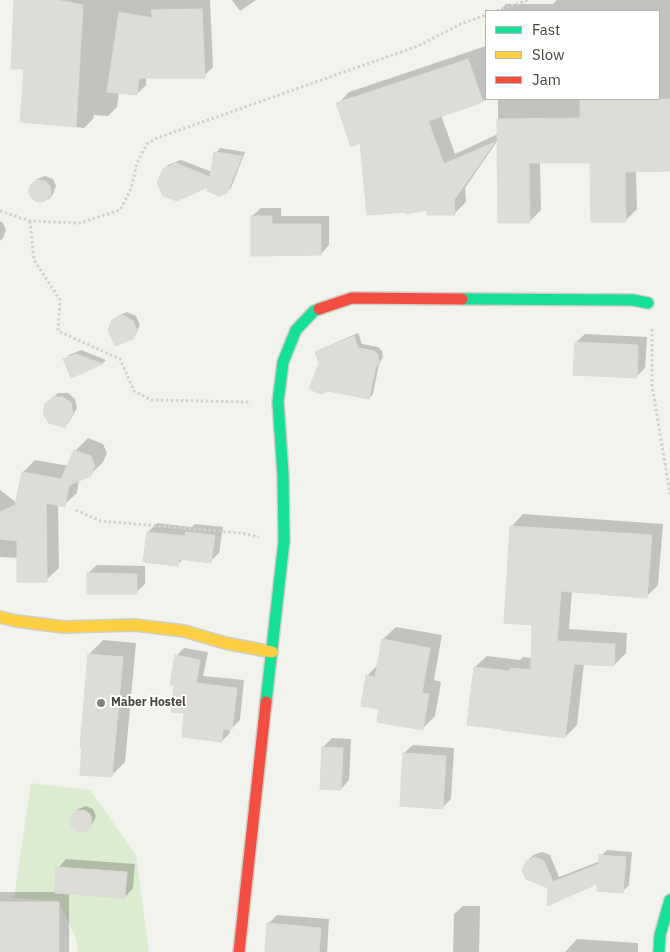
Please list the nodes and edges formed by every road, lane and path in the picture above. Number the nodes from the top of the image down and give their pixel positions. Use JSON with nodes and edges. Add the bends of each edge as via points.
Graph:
{"nodes":[{"id":1,"x":528,"y":0,"type":"edge"},
{"id":2,"x":501,"y":10,"type":"edge"},
{"id":3,"x":485,"y":15,"type":"edge"},
{"id":4,"x":0,"y":211,"type":"edge"},
{"id":5,"x":30,"y":221,"type":"junction"},
{"id":6,"x":648,"y":303,"type":"joint"},
{"id":7,"x":278,"y":402,"type":"junction"},
{"id":8,"x":670,"y":494,"type":"edge"},
{"id":9,"x":76,"y":510,"type":"dead end"},
{"id":10,"x":284,"y":542,"type":"junction"},
{"id":11,"x":0,"y":617,"type":"edge"},
{"id":12,"x":272,"y":652,"type":"junction"},
{"id":13,"x":670,"y":900,"type":"edge"},
{"id":14,"x":239,"y":952,"type":"edge"},
{"id":15,"x":659,"y":952,"type":"edge"}],
"edges":[{"from":1,"to":2,"type":"path"},
{"from":3,"to":5,"type":"path","via":[[418,46],[157,138],[148,144],[137,162],[131,189],[120,210],[80,223]]},
{"from":4,"to":5,"type":"path"},
{"from":5,"to":7,"type":"path","via":[[34,260],[60,300],[58,331],[120,359],[134,391],[150,400]]},
{"from":6,"to":7,"type":"street","via":[[633,300],[352,298],[314,311],[296,330],[283,362]]},
{"from":6,"to":8,"type":"path","via":[[652,318],[652,385]]},
{"from":7,"to":10,"type":"street"},
{"from":9,"to":10,"type":"path","via":[[101,521],[240,533]]},
{"from":10,"to":12,"type":"street"},
{"from":11,"to":12,"type":"street","via":[[64,627],[135,625],[184,631]]},
{"from":12,"to":14,"type":"street"},
{"from":13,"to":15,"type":"street","via":[[660,935]]}]}
